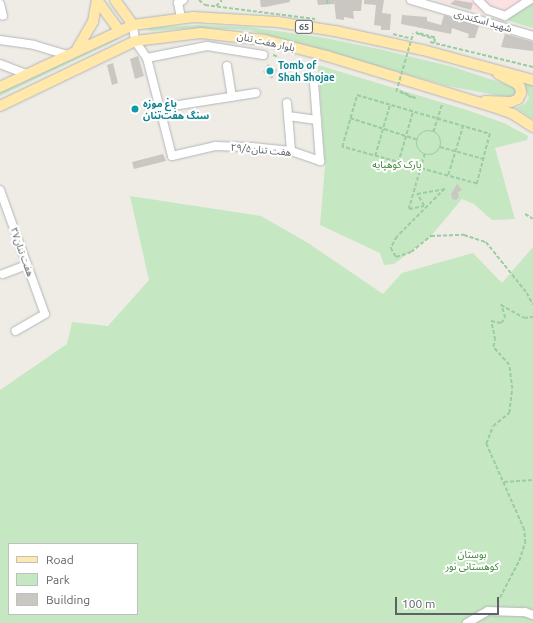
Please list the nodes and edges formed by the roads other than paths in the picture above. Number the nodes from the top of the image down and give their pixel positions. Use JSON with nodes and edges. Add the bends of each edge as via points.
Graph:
{"nodes":[{"id":1,"x":97,"y":0,"type":"edge"},
{"id":2,"x":114,"y":0,"type":"edge"},
{"id":3,"x":182,"y":0,"type":"edge"},
{"id":4,"x":411,"y":0,"type":"edge"},
{"id":5,"x":478,"y":0,"type":"edge"},
{"id":6,"x":530,"y":0,"type":"edge"},
{"id":7,"x":424,"y":2,"type":"edge"},
{"id":8,"x":0,"y":4,"type":"edge"},
{"id":9,"x":488,"y":10,"type":"junction"},
{"id":10,"x":3,"y":16,"type":"dead end"},
{"id":11,"x":181,"y":18,"type":"junction"},
{"id":12,"x":484,"y":21,"type":"junction"},
{"id":13,"x":133,"y":25,"type":"junction"},
{"id":14,"x":120,"y":30,"type":"junction"},
{"id":15,"x":533,"y":36,"type":"edge"},
{"id":16,"x":0,"y":40,"type":"edge"},
{"id":17,"x":135,"y":41,"type":"junction"},
{"id":18,"x":76,"y":51,"type":"junction"},
{"id":19,"x":66,"y":55,"type":"junction"},
{"id":20,"x":263,"y":55,"type":"dead end"},
{"id":21,"x":147,"y":58,"type":"junction"},
{"id":22,"x":0,"y":64,"type":"edge"},
{"id":23,"x":227,"y":66,"type":"dead end"},
{"id":24,"x":481,"y":66,"type":"junction"},
{"id":25,"x":26,"y":74,"type":"junction"},
{"id":26,"x":533,"y":80,"type":"edge"},
{"id":27,"x":314,"y":83,"type":"dead end"},
{"id":28,"x":0,"y":87,"type":"edge"},
{"id":29,"x":256,"y":93,"type":"dead end"},
{"id":30,"x":232,"y":96,"type":"junction"},
{"id":31,"x":472,"y":100,"type":"junction"},
{"id":32,"x":287,"y":103,"type":"dead end"},
{"id":33,"x":0,"y":106,"type":"edge"},
{"id":34,"x":160,"y":108,"type":"junction"},
{"id":35,"x":288,"y":116,"type":"junction"},
{"id":36,"x":317,"y":120,"type":"junction"},
{"id":37,"x":533,"y":127,"type":"edge"},
{"id":38,"x":291,"y":151,"type":"junction"},
{"id":39,"x":0,"y":190,"type":"edge"},
{"id":40,"x":3,"y":211,"type":"edge"},
{"id":41,"x":27,"y":265,"type":"junction"},
{"id":42,"x":3,"y":274,"type":"dead end"},
{"id":43,"x":16,"y":331,"type":"dead end"},
{"id":44,"x":533,"y":615,"type":"edge"},
{"id":45,"x":467,"y":623,"type":"edge"}],
"edges":[{"from":1,"to":14,"type":"main road"},
{"from":1,"to":18,"type":"main road","via":[[93,22]]},
{"from":2,"to":13,"type":"main road"},
{"from":3,"to":11,"type":"street","via":[[178,3]]},
{"from":4,"to":7,"type":"street","name":"شهید اسکندری"},
{"from":5,"to":9,"type":"street"},
{"from":6,"to":9,"type":"street","via":[[504,16]]},
{"from":7,"to":12,"type":"street","name":"شهید اسکندری"},
{"from":8,"to":10,"type":"street"},
{"from":9,"to":12,"type":"street"},
{"from":11,"to":13,"type":"main road","name":"بلوار هفت تنان","number":"65"},
{"from":11,"to":24,"type":"main road","name":"بلوار هفت تنان","number":"65","via":[[278,22],[335,31],[423,50]]},
{"from":12,"to":15,"type":"street","name":"شهید اسکندری"},
{"from":13,"to":14,"type":"main road","name":"بلوار هفت تنان","number":"65"},
{"from":13,"to":17,"type":"street"},
{"from":14,"to":18,"type":"main road","name":"بلوار هفت تنان","number":"65"},
{"from":16,"to":19,"type":"street","via":[[34,45]]},
{"from":17,"to":21,"type":"street"},
{"from":17,"to":31,"type":"main road","name":"بلوار هفت تنان","number":"65","via":[[201,33],[265,40]]},
{"from":17,"to":33,"type":"main road","name":"بلوار هفت تنان","number":"65"},
{"from":18,"to":19,"type":"main road","name":"بلوار هفت تنان","number":"65"},
{"from":19,"to":25,"type":"main road","name":"بلوار هفت تنان","number":"65"},
{"from":20,"to":21,"type":"street","via":[[207,46]]},
{"from":21,"to":34,"type":"street"},
{"from":22,"to":25,"type":"street"},
{"from":23,"to":30,"type":"street"},
{"from":24,"to":26,"type":"main road","name":"بلوار هفت تنان","number":"65"},
{"from":24,"to":31,"type":"main road","via":[[516,83],[521,93],[518,99],[511,102]]},
{"from":25,"to":28,"type":"main road","name":"بلوار هفت تنان","number":"65"},
{"from":27,"to":36,"type":"street","name":"۲۹/۵هفت تنان"},
{"from":29,"to":30,"type":"street"},
{"from":30,"to":34,"type":"street"},
{"from":31,"to":37,"type":"main road","name":"بلوار هفت تنان","number":"65","via":[[514,114]]},
{"from":32,"to":35,"type":"street"},
{"from":34,"to":38,"type":"street","name":"۲۹/۵هفت تنان","via":[[172,156],[216,146]]},
{"from":35,"to":36,"type":"street"},
{"from":35,"to":38,"type":"street"},
{"from":36,"to":38,"type":"street","name":"۲۹/۵هفت تنان","via":[[320,161]]},
{"from":39,"to":40,"type":"street","name":"هفت تنان۲۷"},
{"from":40,"to":41,"type":"street","name":"هفت تنان۲۷"},
{"from":41,"to":42,"type":"street"},
{"from":41,"to":43,"type":"street","name":"هفت تنان۲۷","via":[[45,314]]},
{"from":44,"to":45,"type":"street","via":[[525,612],[494,611],[475,616]]}]}
